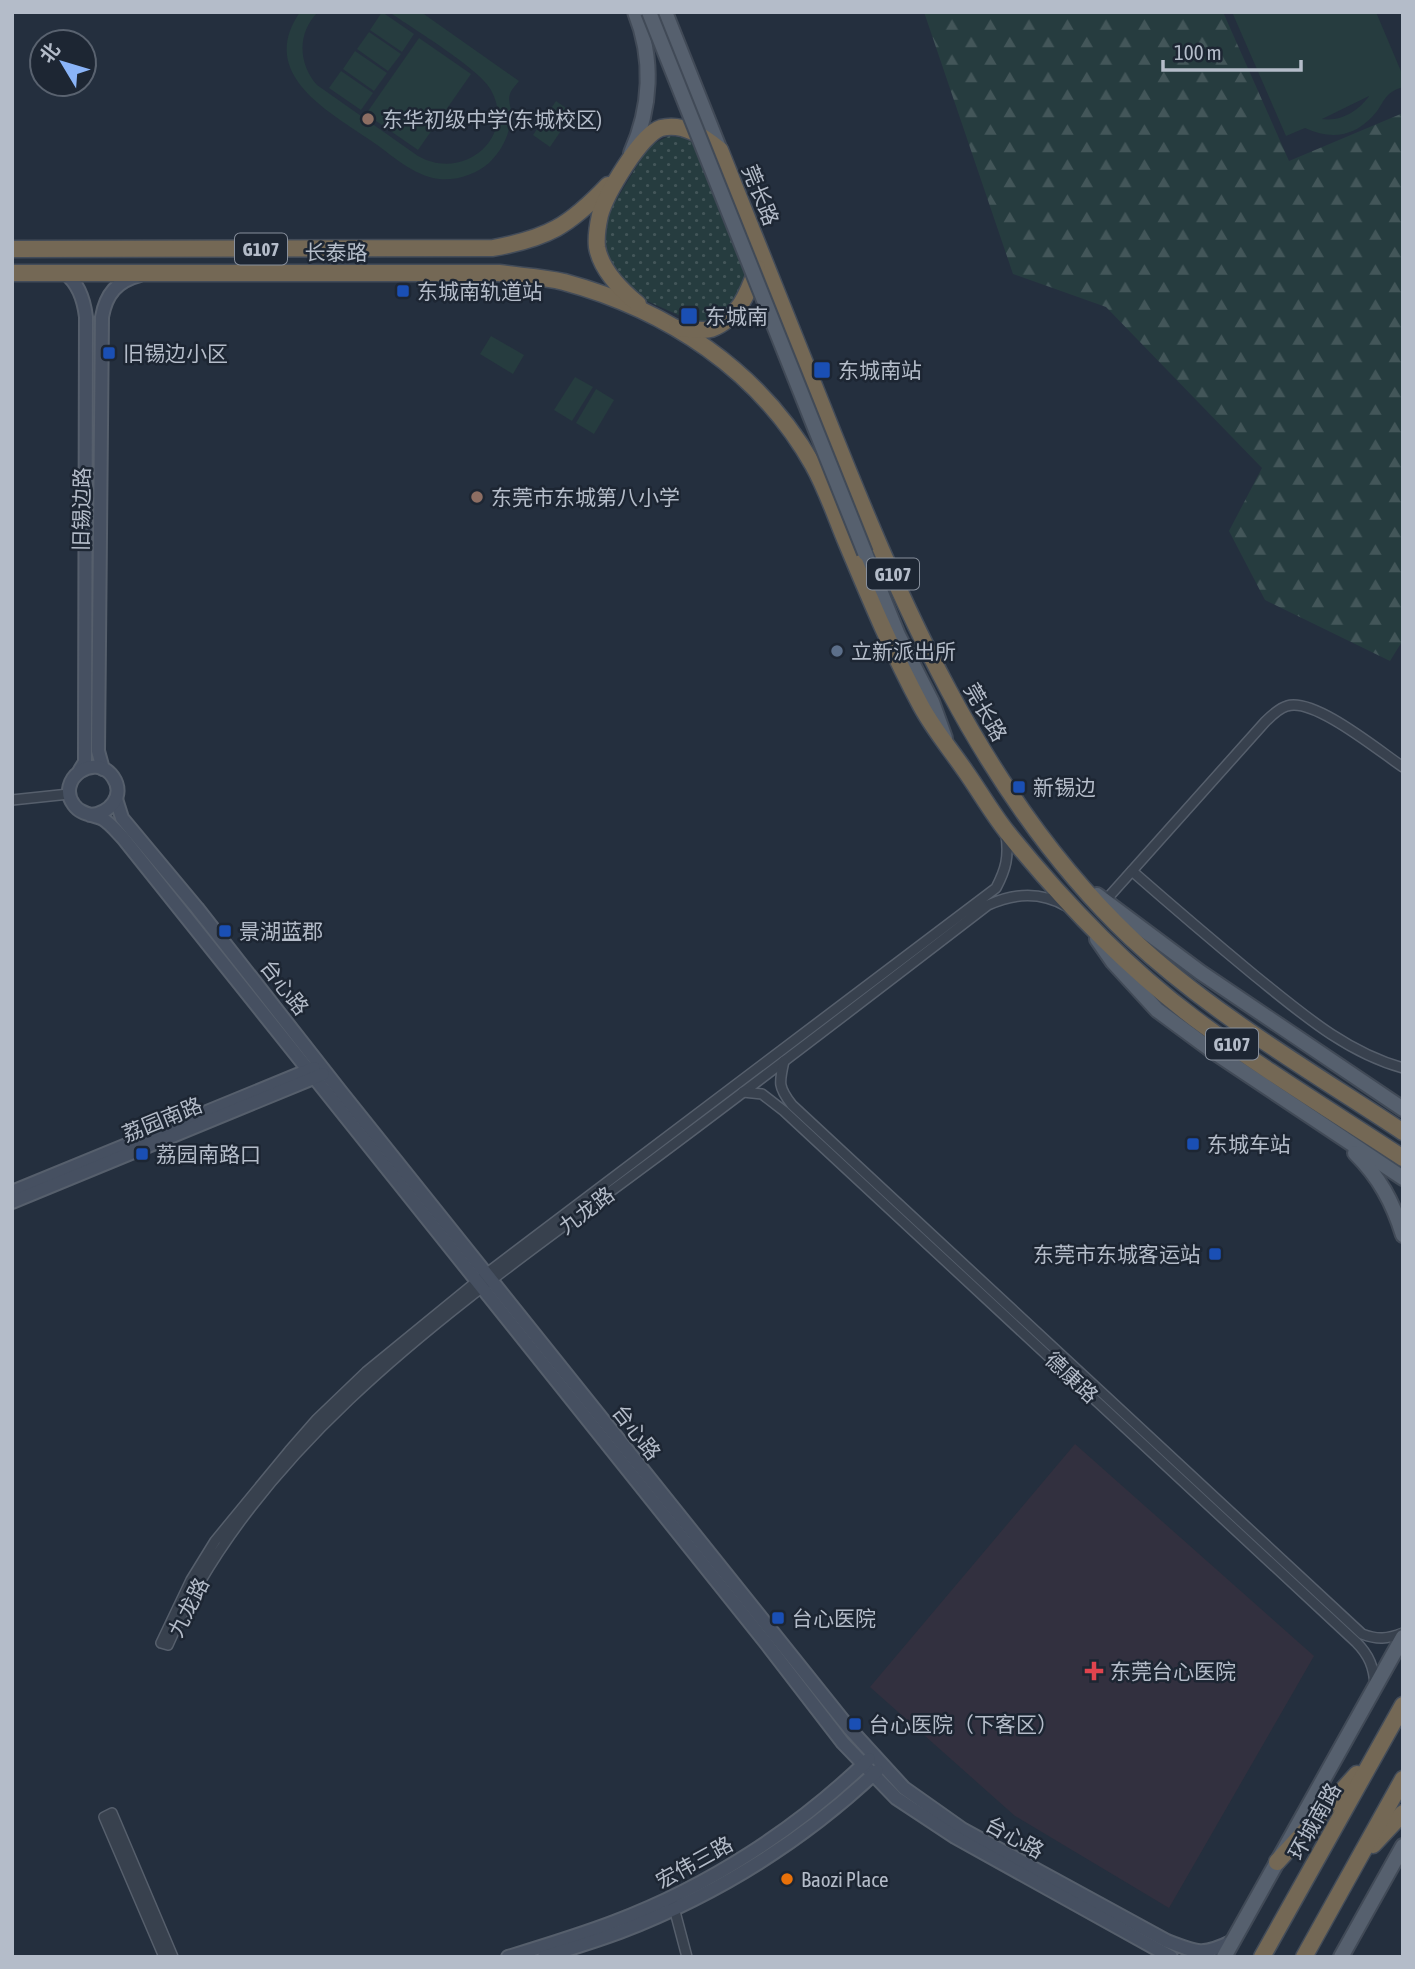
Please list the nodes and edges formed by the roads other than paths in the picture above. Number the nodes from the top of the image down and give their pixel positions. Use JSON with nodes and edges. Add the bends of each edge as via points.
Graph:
{"nodes":[{"id":1,"x":635,"y":12,"type":"edge"},
{"id":2,"x":649,"y":12,"type":"edge"},
{"id":3,"x":665,"y":12,"type":"edge"},
{"id":4,"x":720,"y":150,"type":"junction"},
{"id":5,"x":624,"y":168,"type":"junction"},
{"id":6,"x":757,"y":241,"type":"junction"},
{"id":7,"x":12,"y":249,"type":"edge"},
{"id":8,"x":12,"y":273,"type":"edge"},
{"id":9,"x":65,"y":273,"type":"junction"},
{"id":10,"x":146,"y":274,"type":"junction"},
{"id":11,"x":653,"y":317,"type":"junction"},
{"id":12,"x":674,"y":328,"type":"junction"},
{"id":13,"x":949,"y":750,"type":"junction"},
{"id":14,"x":1403,"y":766,"type":"edge"},
{"id":15,"x":103,"y":769,"type":"junction"},
{"id":16,"x":80,"y":770,"type":"junction"},
{"id":17,"x":69,"y":794,"type":"junction"},
{"id":18,"x":116,"y":799,"type":"junction"},
{"id":19,"x":12,"y":800,"type":"edge"},
{"id":20,"x":90,"y":815,"type":"junction"},
{"id":21,"x":1005,"y":828,"type":"junction"},
{"id":22,"x":1132,"y":871,"type":"junction"},
{"id":23,"x":1078,"y":881,"type":"junction"},
{"id":24,"x":1105,"y":901,"type":"junction"},
{"id":25,"x":1077,"y":912,"type":"junction"},
{"id":26,"x":785,"y":1061,"type":"junction"},
{"id":27,"x":1403,"y":1068,"type":"edge"},
{"id":28,"x":318,"y":1071,"type":"junction"},
{"id":29,"x":1364,"y":1082,"type":"junction"},
{"id":30,"x":743,"y":1092,"type":"junction"},
{"id":31,"x":1403,"y":1099,"type":"edge"},
{"id":32,"x":1403,"y":1109,"type":"edge"},
{"id":33,"x":1334,"y":1132,"type":"junction"},
{"id":34,"x":1403,"y":1132,"type":"edge"},
{"id":35,"x":1403,"y":1158,"type":"edge"},
{"id":36,"x":1403,"y":1178,"type":"edge"},
{"id":37,"x":12,"y":1192,"type":"edge"},
{"id":38,"x":12,"y":1202,"type":"edge"},
{"id":39,"x":1403,"y":1235,"type":"edge"},
{"id":40,"x":485,"y":1280,"type":"junction"},
{"id":41,"x":1403,"y":1635,"type":"edge"},
{"id":42,"x":1375,"y":1686,"type":"junction"},
{"id":43,"x":1403,"y":1705,"type":"edge"},
{"id":44,"x":1375,"y":1754,"type":"junction"},
{"id":45,"x":868,"y":1760,"type":"junction"},
{"id":46,"x":878,"y":1770,"type":"junction"},
{"id":47,"x":1403,"y":1779,"type":"edge"},
{"id":48,"x":1403,"y":1813,"type":"edge"},
{"id":49,"x":1403,"y":1846,"type":"edge"},
{"id":50,"x":1277,"y":1863,"type":"junction"},
{"id":51,"x":1355,"y":1864,"type":"junction"},
{"id":52,"x":672,"y":1903,"type":"junction"},
{"id":53,"x":1233,"y":1941,"type":"junction"},
{"id":54,"x":164,"y":1957,"type":"edge"},
{"id":55,"x":173,"y":1957,"type":"edge"},
{"id":56,"x":508,"y":1957,"type":"edge"},
{"id":57,"x":544,"y":1957,"type":"edge"},
{"id":58,"x":687,"y":1957,"type":"edge"},
{"id":59,"x":1171,"y":1957,"type":"edge"},
{"id":60,"x":1224,"y":1957,"type":"edge"},
{"id":61,"x":1262,"y":1957,"type":"edge"},
{"id":62,"x":1304,"y":1957,"type":"edge"},
{"id":63,"x":1341,"y":1957,"type":"edge"}],
"edges":[{"from":1,"to":5,"type":"main road","via":[[647,54],[647,103]]},
{"from":2,"to":13,"type":"main road","name":"莞长路","bridge":true,"via":[[898,635],[932,702]]},
{"from":3,"to":4,"type":"main road","name":"莞长路"},
{"from":4,"to":5,"type":"highway","number":"G107","via":[[699,134],[674,126],[647,136]]},
{"from":4,"to":6,"type":"highway","name":"莞长路","number":"G107"},
{"from":5,"to":7,"type":"highway","name":"长泰路","number":"G107","via":[[588,206],[548,234],[492,248]]},
{"from":5,"to":11,"type":"highway","via":[[600,214],[597,247],[616,282]]},
{"from":6,"to":12,"type":"highway","via":[[757,268],[734,314],[709,330]]},
{"from":6,"to":23,"type":"highway","name":"莞长路","number":"G107","via":[[877,539],[933,662],[985,754]]},
{"from":8,"to":9,"type":"highway","name":"长泰路","number":"G107"},
{"from":9,"to":10,"type":"highway","name":"长泰路","number":"G107"},
{"from":9,"to":16,"type":"main road","name":"旧锡边路","via":[[80,292],[86,317],[85,762]]},
{"from":10,"to":11,"type":"highway","name":"长泰路","number":"G107","via":[[499,273],[561,281]]},
{"from":10,"to":15,"type":"main road","name":"旧锡边路","via":[[118,284],[102,317],[98,751]]},
{"from":11,"to":12,"type":"highway","name":"莞长路","number":"G107"},
{"from":12,"to":13,"type":"highway","name":"莞长路","number":"G107","via":[[730,364],[798,441],[814,467],[922,708]]},
{"from":13,"to":21,"type":"highway","name":"莞长路","number":"G107"},
{"from":14,"to":22,"type":"street","via":[[1322,712],[1306,705],[1289,705],[1265,722]]},
{"from":15,"to":16,"type":"main road"},
{"from":15,"to":18,"type":"main road","via":[[113,776]]},
{"from":16,"to":17,"type":"main road","via":[[72,779]]},
{"from":17,"to":19,"type":"street"},
{"from":17,"to":20,"type":"main road","via":[[76,808]]},
{"from":18,"to":20,"type":"main road","via":[[106,811]]},
{"from":18,"to":28,"type":"main road","name":"台心路","via":[[122,818],[205,918]]},
{"from":20,"to":28,"type":"main road","name":"台心路","via":[[123,838]]},
{"from":21,"to":25,"type":"highway","name":"莞长路","number":"G107"},
{"from":21,"to":40,"type":"street","name":"九龙路","via":[[1007,869],[996,888]]},
{"from":22,"to":24,"type":"street"},
{"from":22,"to":27,"type":"street","via":[[1293,1007],[1359,1052]]},
{"from":23,"to":24,"type":"main road"},
{"from":23,"to":34,"type":"highway","name":"莞长路","number":"G107","via":[[1132,938],[1207,1000]]},
{"from":24,"to":29,"type":"main road","via":[[1200,972]]},
{"from":25,"to":26,"type":"street","name":"九龙路","via":[[1026,894],[988,905]]},
{"from":25,"to":33,"type":"main road","via":[[1113,962],[1157,1010]]},
{"from":25,"to":35,"type":"highway","name":"莞长路","number":"G107","via":[[1194,1017]]},
{"from":26,"to":30,"type":"street","name":"九龙路"},
{"from":26,"to":41,"type":"street","name":"德康路","via":[[781,1090],[792,1105],[1243,1525],[1362,1634],[1375,1639]]},
{"from":28,"to":37,"type":"main road","name":"荔园南路"},
{"from":28,"to":38,"type":"main road","name":"荔园南路"},
{"from":28,"to":40,"type":"main road","name":"台心路"},
{"from":29,"to":31,"type":"main road"},
{"from":29,"to":32,"type":"main road"},
{"from":30,"to":40,"type":"street","name":"九龙路"},
{"from":30,"to":42,"type":"street","name":"德康路","via":[[762,1094],[779,1106],[1356,1642],[1372,1663]]},
{"from":33,"to":36,"type":"main road"},
{"from":33,"to":39,"type":"main road","via":[[1380,1181]]},
{"from":40,"to":40,"type":"street","name":"九龙路","via":[[366,1372],[289,1451],[215,1541],[161,1643],[168,1646],[222,1545],[317,1432]]},
{"from":40,"to":45,"type":"main road","name":"台心路","via":[[843,1743]]},
{"from":41,"to":42,"type":"main road"},
{"from":42,"to":50,"type":"main road"},
{"from":43,"to":44,"type":"highway","name":"环城南路"},
{"from":44,"to":50,"type":"highway"},
{"from":44,"to":61,"type":"highway","name":"环城南路"},
{"from":45,"to":46,"type":"main road","name":"台心路"},
{"from":45,"to":52,"type":"main road","name":"宏伟三路","via":[[772,1839]]},
{"from":46,"to":52,"type":"main road","name":"宏伟三路","via":[[780,1850],[747,1871]]},
{"from":46,"to":53,"type":"main road","name":"台心路","via":[[962,1829],[1167,1941],[1212,1951]]},
{"from":46,"to":59,"type":"main road","name":"台心路","via":[[896,1797],[937,1826]]},
{"from":47,"to":51,"type":"highway"},
{"from":48,"to":51,"type":"highway"},
{"from":49,"to":63,"type":"main road"},
{"from":50,"to":53,"type":"main road"},
{"from":51,"to":62,"type":"highway"},
{"from":52,"to":56,"type":"main road","name":"宏伟三路"},
{"from":52,"to":57,"type":"main road","name":"宏伟三路","via":[[619,1933]]},
{"from":52,"to":58,"type":"street"},
{"from":53,"to":60,"type":"main road"},
{"from":54,"to":55,"type":"street","via":[[108,1815]]}]}
